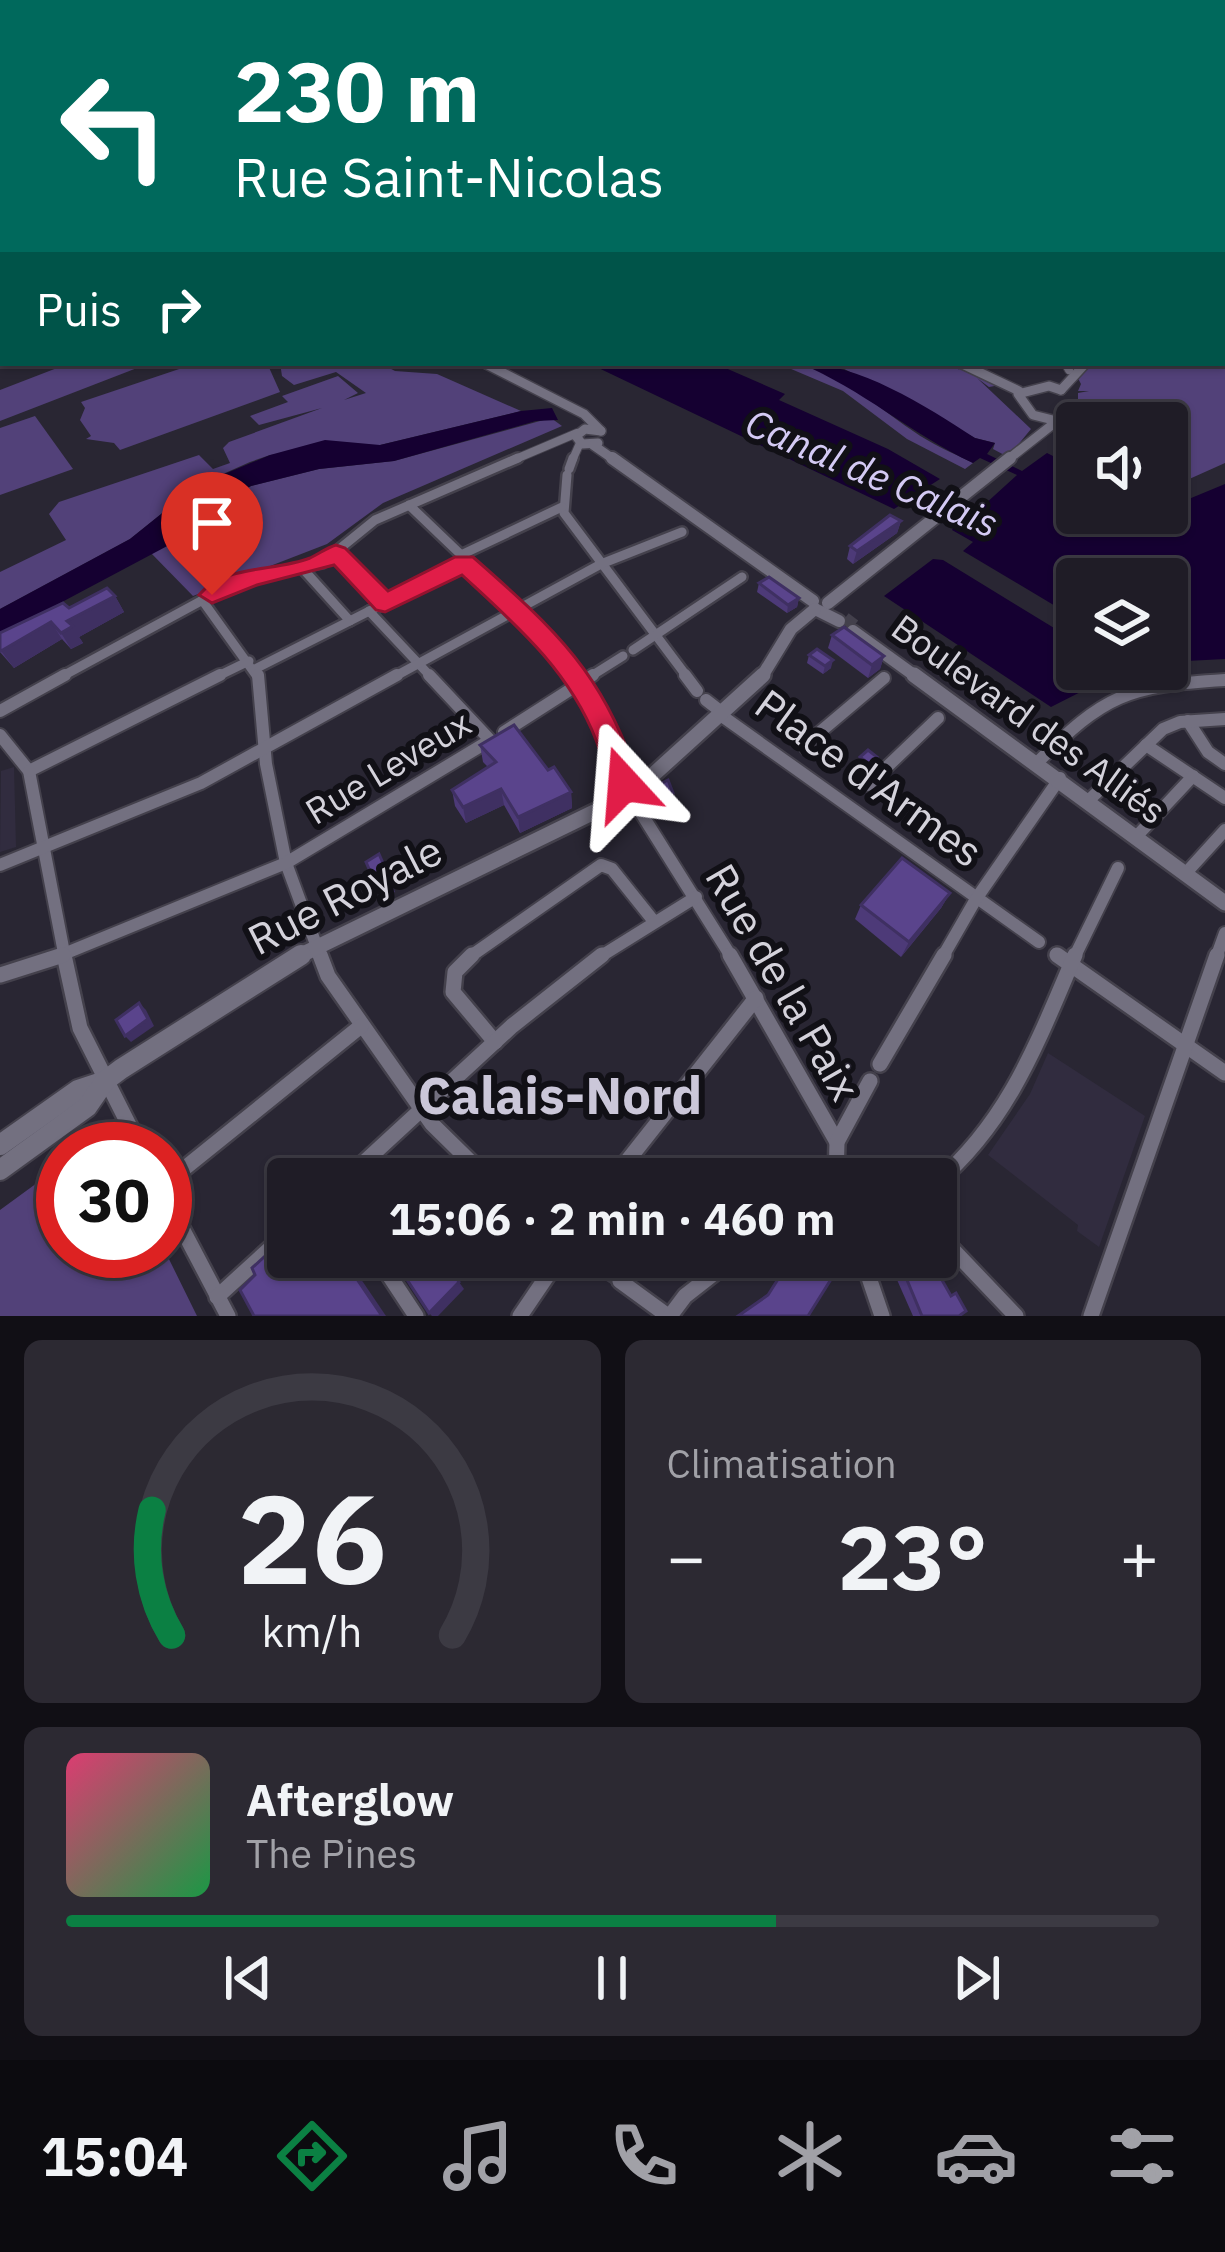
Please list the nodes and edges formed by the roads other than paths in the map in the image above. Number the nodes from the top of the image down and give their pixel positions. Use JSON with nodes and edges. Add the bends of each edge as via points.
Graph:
{"nodes":[{"id":1,"x":490,"y":366,"type":"edge"},
{"id":2,"x":966,"y":366,"type":"edge"},
{"id":3,"x":1069,"y":366,"type":"edge"},
{"id":4,"x":1083,"y":366,"type":"edge"},
{"id":5,"x":1055,"y":388,"type":"junction"},
{"id":6,"x":1019,"y":392,"type":"junction"},
{"id":7,"x":1042,"y":428,"type":"junction"},
{"id":8,"x":588,"y":439,"type":"junction"},
{"id":9,"x":546,"y":446,"type":"junction"},
{"id":10,"x":569,"y":465,"type":"junction"},
{"id":11,"x":409,"y":505,"type":"junction"},
{"id":12,"x":562,"y":507,"type":"junction"},
{"id":13,"x":692,"y":527,"type":"junction"},
{"id":14,"x":336,"y":553,"type":"junction"},
{"id":15,"x":463,"y":559,"type":"junction"},
{"id":16,"x":601,"y":564,"type":"junction"},
{"id":17,"x":303,"y":569,"type":"junction"},
{"id":18,"x":752,"y":571,"type":"junction"},
{"id":19,"x":202,"y":600,"type":"junction"},
{"id":20,"x":385,"y":603,"type":"junction"},
{"id":21,"x":821,"y":605,"type":"junction"},
{"id":22,"x":369,"y":611,"type":"junction"},
{"id":23,"x":518,"y":611,"type":"junction"},
{"id":24,"x":350,"y":621,"type":"junction"},
{"id":25,"x":655,"y":635,"type":"junction"},
{"id":26,"x":252,"y":665,"type":"junction"},
{"id":27,"x":419,"y":665,"type":"junction"},
{"id":28,"x":894,"y":670,"type":"junction"},
{"id":29,"x":1225,"y":680,"type":"edge"},
{"id":30,"x":582,"y":684,"type":"junction"},
{"id":31,"x":949,"y":709,"type":"junction"},
{"id":32,"x":0,"y":711,"type":"edge"},
{"id":33,"x":723,"y":715,"type":"junction"},
{"id":34,"x":1225,"y":719,"type":"edge"},
{"id":35,"x":1188,"y":721,"type":"junction"},
{"id":36,"x":0,"y":735,"type":"edge"},
{"id":37,"x":490,"y":740,"type":"junction"},
{"id":38,"x":1145,"y":745,"type":"junction"},
{"id":39,"x":264,"y":750,"type":"junction"},
{"id":40,"x":1038,"y":761,"type":"junction"},
{"id":41,"x":786,"y":762,"type":"junction"},
{"id":42,"x":1225,"y":764,"type":"edge"},
{"id":43,"x":29,"y":771,"type":"junction"},
{"id":44,"x":1193,"y":776,"type":"junction"},
{"id":45,"x":1060,"y":778,"type":"junction"},
{"id":46,"x":629,"y":795,"type":"junction"},
{"id":47,"x":1225,"y":798,"type":"edge"},
{"id":48,"x":1089,"y":800,"type":"junction"},
{"id":49,"x":847,"y":806,"type":"junction"},
{"id":50,"x":1225,"y":830,"type":"edge"},
{"id":51,"x":1137,"y":835,"type":"junction"},
{"id":52,"x":41,"y":850,"type":"junction"},
{"id":53,"x":286,"y":863,"type":"junction"},
{"id":54,"x":0,"y":866,"type":"edge"},
{"id":55,"x":1118,"y":868,"type":"dead end"},
{"id":56,"x":1187,"y":871,"type":"junction"},
{"id":57,"x":696,"y":897,"type":"junction"},
{"id":58,"x":976,"y":899,"type":"junction"},
{"id":59,"x":1225,"y":899,"type":"edge"},
{"id":60,"x":652,"y":919,"type":"junction"},
{"id":61,"x":1225,"y":934,"type":"edge"},
{"id":62,"x":1039,"y":942,"type":"dead end"},
{"id":63,"x":315,"y":947,"type":"junction"},
{"id":64,"x":63,"y":955,"type":"junction"},
{"id":65,"x":1064,"y":959,"type":"junction"},
{"id":66,"x":0,"y":975,"type":"edge"},
{"id":67,"x":756,"y":998,"type":"junction"},
{"id":68,"x":361,"y":1026,"type":"junction"},
{"id":69,"x":495,"y":1042,"type":"junction"},
{"id":70,"x":1185,"y":1045,"type":"junction"},
{"id":71,"x":880,"y":1064,"type":"dead end"},
{"id":72,"x":1225,"y":1073,"type":"edge"},
{"id":73,"x":105,"y":1081,"type":"junction"},
{"id":74,"x":870,"y":1081,"type":"dead end"},
{"id":75,"x":422,"y":1110,"type":"junction"},
{"id":76,"x":127,"y":1122,"type":"edge"},
{"id":77,"x":837,"y":1142,"type":"junction"},
{"id":78,"x":0,"y":1145,"type":"edge"},
{"id":79,"x":369,"y":1158,"type":"edge"},
{"id":80,"x":468,"y":1158,"type":"edge"},
{"id":81,"x":630,"y":1158,"type":"edge"},
{"id":82,"x":837,"y":1158,"type":"edge"},
{"id":83,"x":192,"y":1162,"type":"edge"},
{"id":84,"x":957,"y":1165,"type":"edge"},
{"id":85,"x":0,"y":1170,"type":"edge"},
{"id":86,"x":192,"y":1248,"type":"edge"},
{"id":87,"x":267,"y":1251,"type":"edge"},
{"id":88,"x":957,"y":1254,"type":"edge"},
{"id":89,"x":391,"y":1278,"type":"edge"},
{"id":90,"x":546,"y":1278,"type":"edge"},
{"id":91,"x":707,"y":1278,"type":"edge"},
{"id":92,"x":869,"y":1278,"type":"edge"},
{"id":93,"x":620,"y":1281,"type":"tunnel mouth"},
{"id":94,"x":217,"y":1297,"type":"junction"},
{"id":95,"x":228,"y":1316,"type":"edge"},
{"id":96,"x":416,"y":1316,"type":"edge"},
{"id":97,"x":520,"y":1316,"type":"edge"},
{"id":98,"x":669,"y":1316,"type":"edge"},
{"id":99,"x":881,"y":1316,"type":"edge"},
{"id":100,"x":1016,"y":1316,"type":"edge"},
{"id":101,"x":1091,"y":1316,"type":"edge"}],
"edges":[{"from":1,"to":8,"type":"street","via":[[575,410]]},
{"from":2,"to":6,"type":"street"},
{"from":3,"to":5,"type":"street"},
{"from":4,"to":5,"type":"street"},
{"from":5,"to":6,"type":"street"},
{"from":5,"to":7,"type":"street","via":[[1057,421]]},
{"from":6,"to":7,"type":"street"},
{"from":7,"to":21,"type":"street","via":[[1015,458]]},
{"from":8,"to":9,"type":"street"},
{"from":8,"to":10,"type":"street"},
{"from":8,"to":13,"type":"street","name":"Boulevard des Alliés"},
{"from":9,"to":10,"type":"street"},
{"from":9,"to":11,"type":"street"},
{"from":10,"to":12,"type":"street"},
{"from":11,"to":14,"type":"street","via":[[368,524]]},
{"from":11,"to":15,"type":"street","name":"Rue de la Paix"},
{"from":12,"to":15,"type":"street"},
{"from":12,"to":16,"type":"street"},
{"from":13,"to":16,"type":"street"},
{"from":13,"to":18,"type":"street","name":"Boulevard des Alliés"},
{"from":14,"to":17,"type":"street"},
{"from":14,"to":20,"type":"street"},
{"from":15,"to":20,"type":"street"},
{"from":15,"to":23,"type":"street","name":"Rue de la Paix"},
{"from":16,"to":23,"type":"street"},
{"from":16,"to":25,"type":"street"},
{"from":17,"to":19,"type":"street","via":[[251,578]]},
{"from":17,"to":24,"type":"street"},
{"from":18,"to":21,"type":"street","name":"Boulevard des Alliés"},
{"from":18,"to":25,"type":"street","name":"Rue Leveux"},
{"from":19,"to":26,"type":"street"},
{"from":19,"to":32,"type":"street"},
{"from":20,"to":22,"type":"street"},
{"from":21,"to":28,"type":"street","name":"Boulevard des Alliés"},
{"from":21,"to":33,"type":"street","via":[[791,628],[761,680]]},
{"from":22,"to":24,"type":"street"},
{"from":22,"to":27,"type":"street"},
{"from":23,"to":27,"type":"street"},
{"from":23,"to":30,"type":"street","name":"Rue de la Paix"},
{"from":24,"to":26,"type":"street"},
{"from":25,"to":30,"type":"street","name":"Rue Leveux"},
{"from":25,"to":33,"type":"street"},
{"from":26,"to":39,"type":"street"},
{"from":26,"to":43,"type":"street"},
{"from":27,"to":37,"type":"street"},
{"from":27,"to":39,"type":"street"},
{"from":28,"to":31,"type":"street","name":"Boulevard des Alliés"},
{"from":28,"to":41,"type":"street"},
{"from":29,"to":40,"type":"street","via":[[1122,691],[1096,704]]},
{"from":30,"to":37,"type":"street","name":"Rue Leveux"},
{"from":30,"to":46,"type":"street","name":"Rue de la Paix"},
{"from":31,"to":40,"type":"street","name":"Boulevard des Alliés"},
{"from":31,"to":49,"type":"street"},
{"from":33,"to":41,"type":"street","name":"Place d'Armes"},
{"from":33,"to":46,"type":"street","name":"Place d'Armes"},
{"from":34,"to":35,"type":"street"},
{"from":35,"to":38,"type":"street"},
{"from":35,"to":42,"type":"street"},
{"from":36,"to":43,"type":"street"},
{"from":37,"to":53,"type":"street","name":"Rue Leveux"},
{"from":38,"to":44,"type":"street"},
{"from":38,"to":48,"type":"street"},
{"from":39,"to":52,"type":"street"},
{"from":39,"to":53,"type":"street"},
{"from":40,"to":45,"type":"street","name":"Boulevard des Alliés"},
{"from":41,"to":49,"type":"street","name":"Place d'Armes"},
{"from":43,"to":52,"type":"street"},
{"from":44,"to":47,"type":"street"},
{"from":44,"to":51,"type":"street"},
{"from":45,"to":48,"type":"street","name":"Boulevard des Alliés"},
{"from":45,"to":58,"type":"street"},
{"from":46,"to":57,"type":"street","name":"Rue de la Paix"},
{"from":46,"to":63,"type":"street","name":"Rue Royale"},
{"from":48,"to":51,"type":"street","name":"Boulevard des Alliés"},
{"from":49,"to":58,"type":"street","name":"Place d'Armes"},
{"from":50,"to":56,"type":"street"},
{"from":51,"to":56,"type":"street","name":"Boulevard des Alliés"},
{"from":52,"to":54,"type":"street"},
{"from":52,"to":64,"type":"street"},
{"from":53,"to":63,"type":"street"},
{"from":53,"to":64,"type":"street","name":"Rue Leveux"},
{"from":55,"to":65,"type":"street"},
{"from":56,"to":59,"type":"street","name":"Boulevard des Alliés"},
{"from":57,"to":60,"type":"street"},
{"from":57,"to":67,"type":"street","name":"Rue de la Paix"},
{"from":58,"to":62,"type":"street"},
{"from":58,"to":71,"type":"street","name":"Place d'Armes"},
{"from":60,"to":69,"type":"street"},
{"from":60,"to":69,"type":"street","via":[[601,866],[469,957],[455,972],[452,992]]},
{"from":61,"to":70,"type":"street"},
{"from":63,"to":68,"type":"street"},
{"from":63,"to":73,"type":"street","name":"Rue Royale"},
{"from":64,"to":66,"type":"street","name":"Rue Leveux"},
{"from":64,"to":73,"type":"street","via":[[80,1028]]},
{"from":65,"to":70,"type":"street"},
{"from":65,"to":84,"type":"street","via":[[1018,1092]]},
{"from":67,"to":77,"type":"street","name":"Rue de la Paix"},
{"from":67,"to":81,"type":"street"},
{"from":68,"to":75,"type":"street"},
{"from":68,"to":83,"type":"street"},
{"from":69,"to":75,"type":"street"},
{"from":70,"to":72,"type":"street"},
{"from":70,"to":101,"type":"street"},
{"from":73,"to":76,"type":"street"},
{"from":73,"to":78,"type":"street","via":[[78,1090]]},
{"from":73,"to":85,"type":"street","via":[[87,1107]]},
{"from":74,"to":77,"type":"street"},
{"from":75,"to":79,"type":"street"},
{"from":75,"to":80,"type":"street"},
{"from":77,"to":82,"type":"street"},
{"from":86,"to":94,"type":"street"},
{"from":87,"to":94,"type":"street"},
{"from":88,"to":100,"type":"street"},
{"from":89,"to":96,"type":"street"},
{"from":90,"to":97,"type":"street"},
{"from":91,"to":98,"type":"street"},
{"from":92,"to":99,"type":"street"},
{"from":93,"to":98,"type":"street"},
{"from":94,"to":95,"type":"street"}]}
